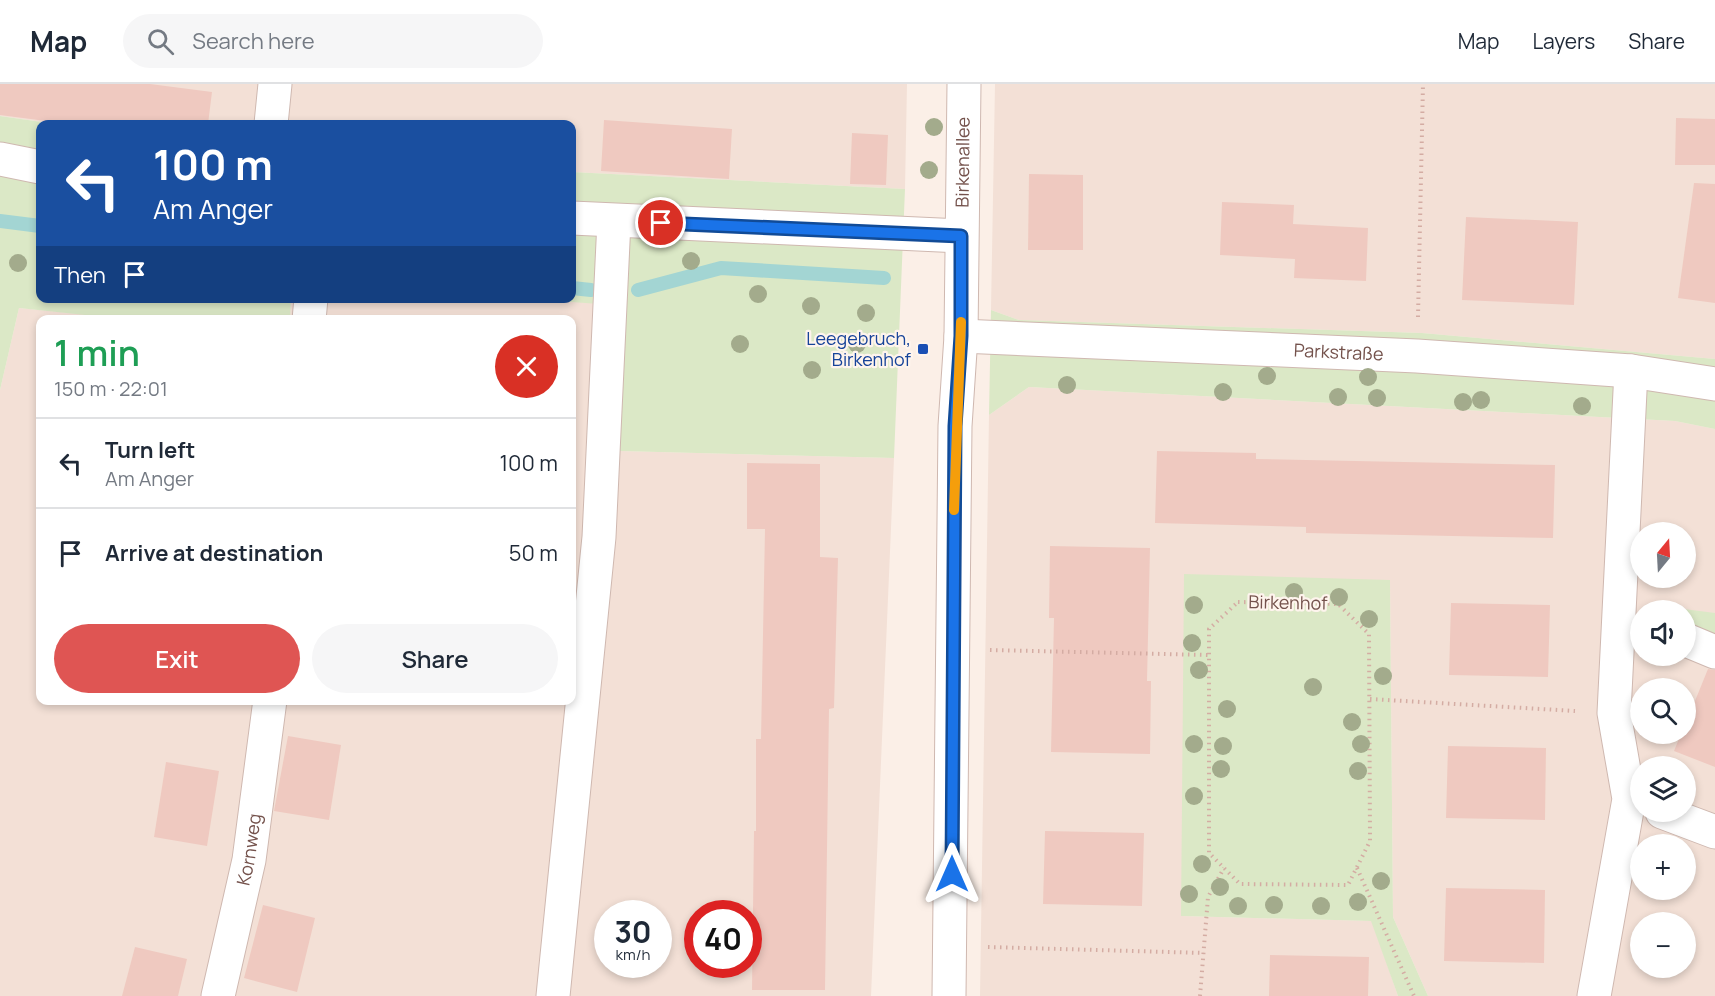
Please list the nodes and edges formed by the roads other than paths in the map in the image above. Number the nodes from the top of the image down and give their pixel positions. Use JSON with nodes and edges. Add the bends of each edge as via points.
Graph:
{"nodes":[{"id":1,"x":275,"y":84,"type":"edge"},
{"id":2,"x":964,"y":84,"type":"edge"},
{"id":3,"x":271,"y":120,"type":"edge"},
{"id":4,"x":0,"y":159,"type":"edge"},
{"id":5,"x":36,"y":166,"type":"edge"},
{"id":6,"x":576,"y":218,"type":"edge"},
{"id":7,"x":614,"y":221,"type":"junction"},
{"id":8,"x":961,"y":236,"type":"junction"},
{"id":9,"x":961,"y":336,"type":"junction"},
{"id":10,"x":1631,"y":371,"type":"junction"},
{"id":11,"x":1715,"y":384,"type":"edge"},
{"id":12,"x":1629,"y":616,"type":"edge"},
{"id":13,"x":1696,"y":644,"type":"edge"},
{"id":14,"x":1715,"y":652,"type":"edge"},
{"id":15,"x":269,"y":705,"type":"edge"},
{"id":16,"x":1630,"y":780,"type":"edge"},
{"id":17,"x":1631,"y":822,"type":"edge"},
{"id":18,"x":1688,"y":822,"type":"edge"},
{"id":19,"x":1715,"y":832,"type":"edge"},
{"id":20,"x":218,"y":996,"type":"edge"},
{"id":21,"x":553,"y":996,"type":"edge"},
{"id":22,"x":949,"y":996,"type":"edge"},
{"id":23,"x":1594,"y":996,"type":"edge"}],
"edges":[{"from":1,"to":3,"type":"street"},
{"from":2,"to":8,"type":"street","name":"Birkenallee"},
{"from":4,"to":5,"type":"street"},
{"from":6,"to":7,"type":"street"},
{"from":7,"to":8,"type":"street"},
{"from":7,"to":21,"type":"street","via":[[599,537]]},
{"from":8,"to":9,"type":"street","name":"Birkenallee"},
{"from":9,"to":10,"type":"street","name":"Parkstraße"},
{"from":9,"to":22,"type":"street","name":"Birkenallee","via":[[955,426]]},
{"from":10,"to":11,"type":"street","name":"Parkstraße"},
{"from":10,"to":12,"type":"street"},
{"from":12,"to":16,"type":"street","via":[[1614,713]]},
{"from":13,"to":14,"type":"street"},
{"from":15,"to":20,"type":"street","name":"Kornweg","via":[[249,860]]},
{"from":17,"to":23,"type":"street"},
{"from":18,"to":19,"type":"street"}]}
